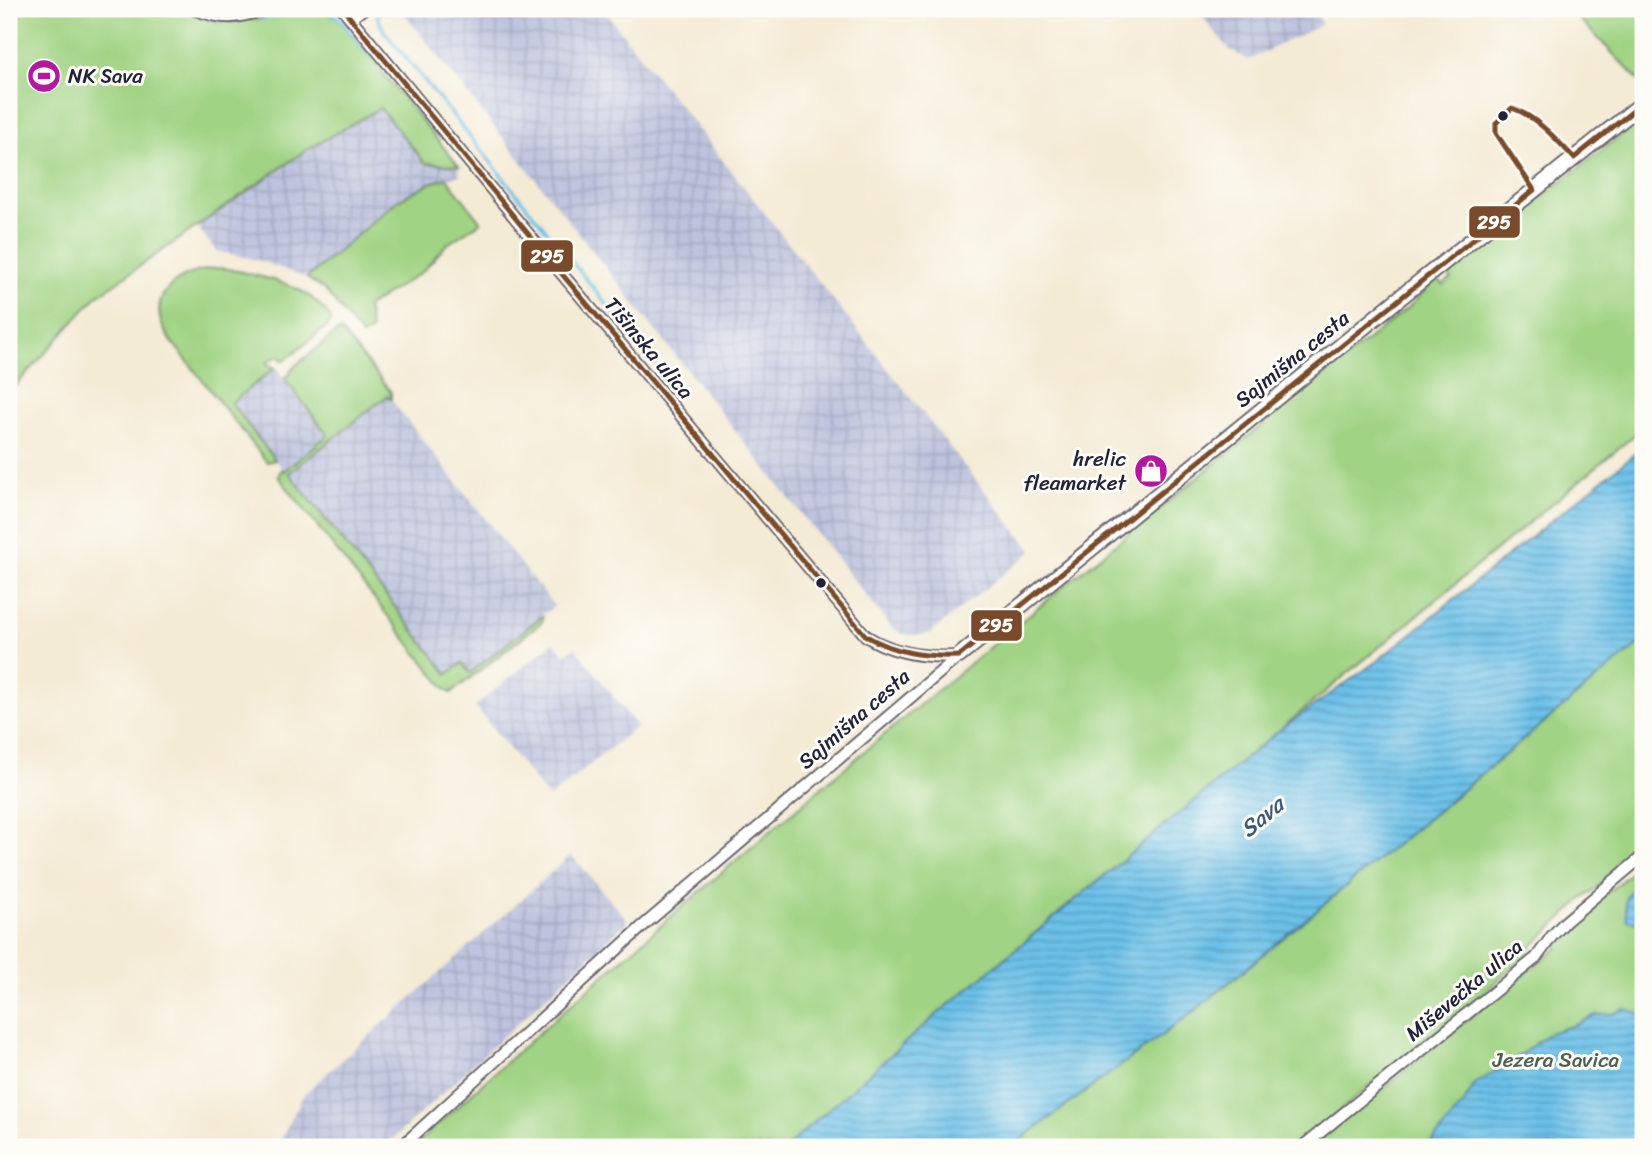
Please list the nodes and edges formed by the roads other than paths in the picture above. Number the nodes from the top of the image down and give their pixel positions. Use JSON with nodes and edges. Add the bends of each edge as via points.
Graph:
{"nodes":[{"id":1,"x":193,"y":9,"type":"edge"},
{"id":2,"x":270,"y":9,"type":"edge"},
{"id":3,"x":343,"y":9,"type":"edge"},
{"id":4,"x":363,"y":9,"type":"edge"},
{"id":5,"x":351,"y":18,"type":"junction"},
{"id":6,"x":1643,"y":103,"type":"edge"},
{"id":7,"x":959,"y":656,"type":"junction"},
{"id":8,"x":1643,"y":856,"type":"edge"},
{"id":9,"x":401,"y":1147,"type":"edge"},
{"id":10,"x":1302,"y":1147,"type":"edge"}],
"edges":[{"from":1,"to":2,"type":"street","via":[[228,19]]},
{"from":3,"to":5,"type":"street","name":"Tišinska ulica"},
{"from":4,"to":5,"type":"street"},
{"from":5,"to":7,"type":"street","name":"Tišinska ulica","via":[[866,636],[901,652]]},
{"from":6,"to":7,"type":"street","name":"Sajmišna cesta"},
{"from":7,"to":9,"type":"street","name":"Sajmišna cesta","via":[[644,925]]},
{"from":8,"to":10,"type":"street","name":"Miševečka ulica","via":[[1565,922],[1536,958]]}]}
